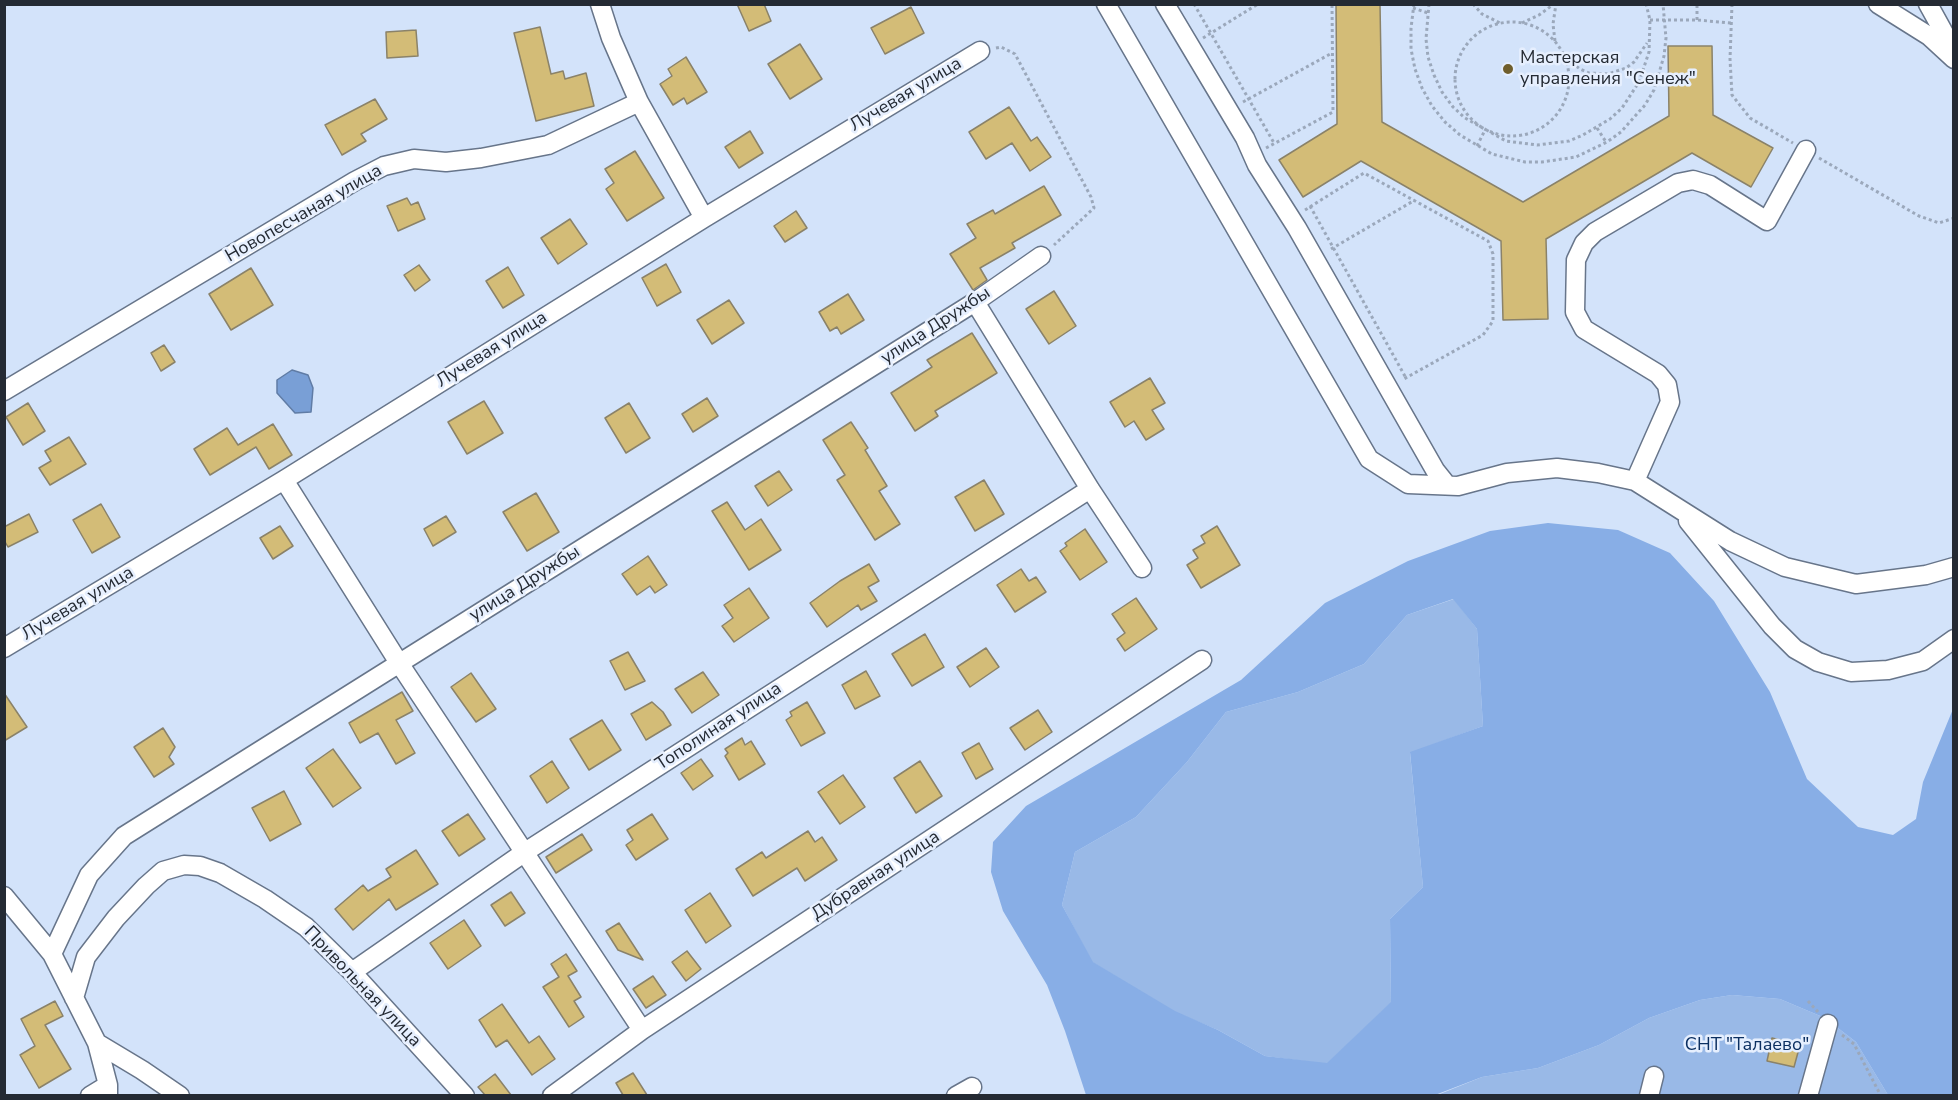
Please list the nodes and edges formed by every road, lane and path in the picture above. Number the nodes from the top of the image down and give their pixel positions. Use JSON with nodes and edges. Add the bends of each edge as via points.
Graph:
{"nodes":[{"id":1,"x":600,"y":4,"type":"edge"},
{"id":2,"x":1107,"y":4,"type":"edge"},
{"id":3,"x":1165,"y":4,"type":"edge"},
{"id":4,"x":1194,"y":4,"type":"edge"},
{"id":5,"x":1258,"y":4,"type":"edge"},
{"id":6,"x":1332,"y":4,"type":"edge"},
{"id":7,"x":1430,"y":4,"type":"edge"},
{"id":8,"x":1473,"y":4,"type":"edge"},
{"id":9,"x":1555,"y":4,"type":"edge"},
{"id":10,"x":1663,"y":4,"type":"edge"},
{"id":11,"x":1697,"y":4,"type":"edge"},
{"id":12,"x":1878,"y":4,"type":"edge"},
{"id":13,"x":1928,"y":4,"type":"edge"},
{"id":14,"x":1646,"y":5,"type":"edge"},
{"id":15,"x":1414,"y":6,"type":"edge"},
{"id":16,"x":1428,"y":13,"type":"junction"},
{"id":17,"x":1650,"y":20,"type":"junction"},
{"id":18,"x":1665,"y":20,"type":"junction"},
{"id":19,"x":1697,"y":20,"type":"junction"},
{"id":20,"x":1501,"y":23,"type":"junction"},
{"id":21,"x":1521,"y":23,"type":"junction"},
{"id":22,"x":1731,"y":23,"type":"dead end"},
{"id":23,"x":1211,"y":33,"type":"junction"},
{"id":24,"x":1649,"y":39,"type":"junction"},
{"id":25,"x":1555,"y":41,"type":"junction"},
{"id":26,"x":1190,"y":46,"type":"junction"},
{"id":27,"x":980,"y":51,"type":"joint"},
{"id":28,"x":1953,"y":51,"type":"edge"},
{"id":29,"x":1332,"y":53,"type":"junction"},
{"id":30,"x":1565,"y":58,"type":"junction"},
{"id":31,"x":1953,"y":59,"type":"edge"},
{"id":32,"x":1249,"y":99,"type":"junction"},
{"id":33,"x":639,"y":102,"type":"junction"},
{"id":34,"x":1228,"y":110,"type":"junction"},
{"id":35,"x":1478,"y":126,"type":"junction"},
{"id":36,"x":1597,"y":128,"type":"junction"},
{"id":37,"x":1485,"y":130,"type":"junction"},
{"id":38,"x":1496,"y":135,"type":"junction"},
{"id":39,"x":1607,"y":142,"type":"junction"},
{"id":40,"x":1275,"y":144,"type":"junction"},
{"id":41,"x":1477,"y":147,"type":"junction"},
{"id":42,"x":1806,"y":150,"type":"dead end"},
{"id":43,"x":1252,"y":155,"type":"junction"},
{"id":44,"x":1415,"y":200,"type":"junction"},
{"id":45,"x":1310,"y":206,"type":"junction"},
{"id":46,"x":704,"y":218,"type":"junction"},
{"id":47,"x":1291,"y":219,"type":"junction"},
{"id":48,"x":1333,"y":248,"type":"junction"},
{"id":49,"x":1041,"y":256,"type":"joint"},
{"id":50,"x":1314,"y":258,"type":"junction"},
{"id":51,"x":975,"y":302,"type":"junction"},
{"id":52,"x":1406,"y":378,"type":"junction"},
{"id":53,"x":1388,"y":388,"type":"junction"},
{"id":54,"x":4,"y":391,"type":"edge"},
{"id":55,"x":284,"y":480,"type":"junction"},
{"id":56,"x":1635,"y":481,"type":"junction"},
{"id":57,"x":1447,"y":485,"type":"junction"},
{"id":58,"x":1090,"y":489,"type":"junction"},
{"id":59,"x":1678,"y":508,"type":"junction"},
{"id":60,"x":1953,"y":567,"type":"edge"},
{"id":61,"x":1142,"y":568,"type":"dead end"},
{"id":62,"x":1953,"y":639,"type":"edge"},
{"id":63,"x":4,"y":648,"type":"edge"},
{"id":64,"x":1202,"y":660,"type":"dead end"},
{"id":65,"x":399,"y":663,"type":"junction"},
{"id":66,"x":525,"y":852,"type":"junction"},
{"id":67,"x":4,"y":896,"type":"edge"},
{"id":68,"x":52,"y":954,"type":"junction"},
{"id":69,"x":352,"y":972,"type":"junction"},
{"id":70,"x":74,"y":998,"type":"junction"},
{"id":71,"x":1808,"y":1001,"type":"dead end"},
{"id":72,"x":1828,"y":1024,"type":"junction"},
{"id":73,"x":642,"y":1030,"type":"junction"},
{"id":74,"x":98,"y":1042,"type":"junction"},
{"id":75,"x":1654,"y":1076,"type":"dead end"},
{"id":76,"x":108,"y":1090,"type":"edge"},
{"id":77,"x":90,"y":1095,"type":"edge"},
{"id":78,"x":180,"y":1095,"type":"edge"},
{"id":79,"x":465,"y":1095,"type":"edge"},
{"id":80,"x":552,"y":1095,"type":"edge"},
{"id":81,"x":1649,"y":1095,"type":"edge"},
{"id":82,"x":1809,"y":1095,"type":"edge"},
{"id":83,"x":1881,"y":1095,"type":"edge"}],
"edges":[{"from":1,"to":33,"type":"street"},
{"from":2,"to":57,"type":"street","via":[[1369,459],[1408,484]]},
{"from":3,"to":26,"type":"street"},
{"from":4,"to":23,"type":"path"},
{"from":5,"to":23,"type":"path"},
{"from":6,"to":29,"type":"path"},
{"from":7,"to":16,"type":"path"},
{"from":8,"to":20,"type":"path","via":[[1482,14]]},
{"from":9,"to":21,"type":"path"},
{"from":9,"to":25,"type":"path"},
{"from":10,"to":18,"type":"path"},
{"from":11,"to":19,"type":"path"},
{"from":12,"to":31,"type":"street","via":[[1929,36]]},
{"from":13,"to":28,"type":"street"},
{"from":14,"to":17,"type":"path"},
{"from":15,"to":16,"type":"path"},
{"from":15,"to":41,"type":"path","via":[[1411,49],[1422,88],[1445,122]]},
{"from":16,"to":35,"type":"path","via":[[1426,39],[1434,75],[1453,107]]},
{"from":17,"to":18,"type":"path"},
{"from":17,"to":24,"type":"path"},
{"from":18,"to":19,"type":"path"},
{"from":18,"to":39,"type":"path","via":[[1664,56],[1654,90],[1634,119]]},
{"from":19,"to":22,"type":"path"},
{"from":20,"to":21,"type":"path"},
{"from":20,"to":35,"type":"path","via":[[1488,27],[1467,43],[1456,67],[1456,94],[1468,117]]},
{"from":21,"to":25,"type":"path","via":[[1539,29]]},
{"from":23,"to":26,"type":"path"},
{"from":23,"to":32,"type":"path"},
{"from":24,"to":30,"type":"path","via":[[1634,62],[1617,72],[1589,73]]},
{"from":24,"to":36,"type":"path","via":[[1639,82],[1622,108]]},
{"from":25,"to":30,"type":"path"},
{"from":26,"to":34,"type":"street"},
{"from":27,"to":46,"type":"street","name":"Лучевая улица"},
{"from":27,"to":49,"type":"path","via":[[1001,47],[1015,54],[1091,197],[1094,208]]},
{"from":29,"to":32,"type":"path"},
{"from":29,"to":40,"type":"path","via":[[1333,112]]},
{"from":30,"to":38,"type":"path","via":[[1569,87],[1558,114],[1525,135]]},
{"from":32,"to":34,"type":"path"},
{"from":32,"to":40,"type":"path"},
{"from":33,"to":46,"type":"street"},
{"from":33,"to":54,"type":"street","name":"Новопесчаная улица","via":[[548,145],[481,158],[446,162],[414,159],[384,166]]},
{"from":34,"to":43,"type":"street"},
{"from":35,"to":37,"type":"path"},
{"from":36,"to":38,"type":"path","via":[[1569,141],[1537,145],[1506,141]]},
{"from":36,"to":39,"type":"path"},
{"from":37,"to":38,"type":"path"},
{"from":37,"to":41,"type":"path"},
{"from":39,"to":41,"type":"path","via":[[1576,157],[1542,162],[1509,159]]},
{"from":40,"to":43,"type":"path"},
{"from":42,"to":56,"type":"street","via":[[1767,221],[1694,180],[1678,183],[1594,232],[1584,243],[1576,260],[1575,312],[1584,329],[1658,374],[1667,385],[1670,402]]},
{"from":43,"to":47,"type":"street"},
{"from":44,"to":45,"type":"path","via":[[1364,173]]},
{"from":44,"to":48,"type":"path"},
{"from":44,"to":52,"type":"path","via":[[1488,241],[1493,254],[1493,321],[1483,335]]},
{"from":45,"to":47,"type":"path"},
{"from":45,"to":48,"type":"path"},
{"from":46,"to":55,"type":"street","name":"Лучевая улица"},
{"from":47,"to":50,"type":"street"},
{"from":48,"to":50,"type":"path"},
{"from":48,"to":52,"type":"path"},
{"from":49,"to":51,"type":"street","name":"улица Дружбы"},
{"from":50,"to":53,"type":"street"},
{"from":51,"to":58,"type":"street"},
{"from":51,"to":65,"type":"street","name":"улица Дружбы"},
{"from":52,"to":53,"type":"path"},
{"from":53,"to":57,"type":"street"},
{"from":55,"to":63,"type":"street","name":"Лучевая улица"},
{"from":55,"to":65,"type":"street"},
{"from":56,"to":57,"type":"street","via":[[1557,468]]},
{"from":56,"to":59,"type":"street"},
{"from":58,"to":61,"type":"street"},
{"from":58,"to":66,"type":"street","name":"Тополиная улица"},
{"from":59,"to":60,"type":"street","via":[[1730,542],[1785,567],[1856,584],[1926,575]]},
{"from":59,"to":62,"type":"street","via":[[1772,626],[1795,649],[1818,662],[1851,672],[1888,670],[1923,661]]},
{"from":64,"to":73,"type":"street","name":"Дубравная улица"},
{"from":65,"to":66,"type":"street"},
{"from":65,"to":68,"type":"street","name":"улица Дружбы","via":[[124,836],[90,875]]},
{"from":66,"to":69,"type":"street","name":"Тополиная улица"},
{"from":66,"to":73,"type":"street"},
{"from":67,"to":68,"type":"street"},
{"from":68,"to":70,"type":"street"},
{"from":69,"to":70,"type":"street","name":"Привольная улица","via":[[306,927],[265,899],[220,873],[184,865],[163,871],[116,918],[86,957]]},
{"from":69,"to":79,"type":"street","name":"Привольная улица"},
{"from":70,"to":74,"type":"street"},
{"from":71,"to":72,"type":"path"},
{"from":72,"to":82,"type":"street"},
{"from":72,"to":83,"type":"path","via":[[1854,1044]]},
{"from":73,"to":80,"type":"street","name":"Дубравная улица"},
{"from":74,"to":76,"type":"street"},
{"from":74,"to":78,"type":"street"},
{"from":75,"to":81,"type":"street"},
{"from":76,"to":77,"type":"street"}]}
